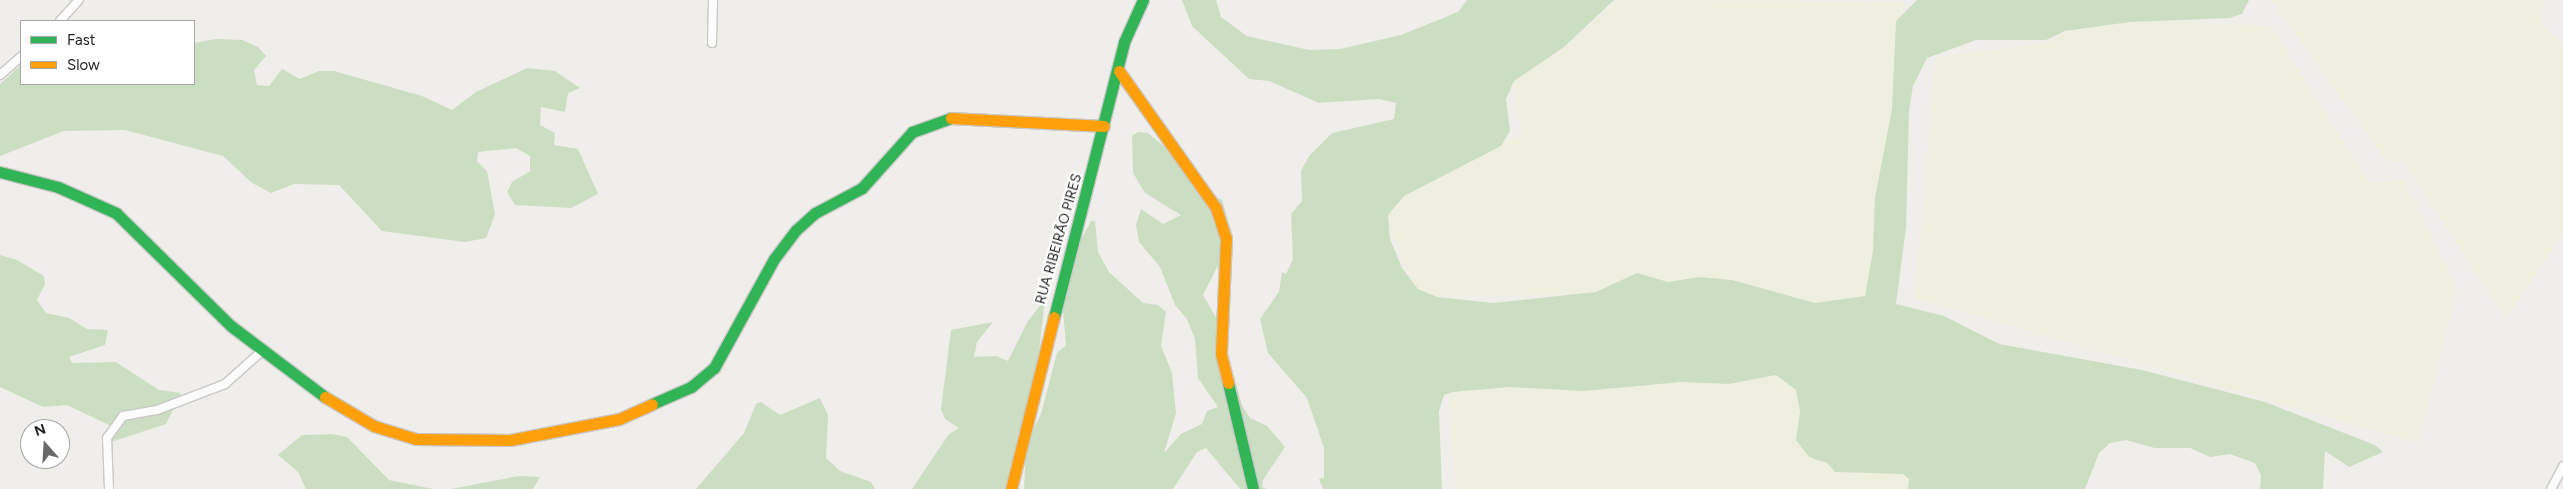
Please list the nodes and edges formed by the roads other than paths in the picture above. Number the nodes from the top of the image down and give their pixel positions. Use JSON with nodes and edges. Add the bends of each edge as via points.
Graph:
{"nodes":[{"id":1,"x":79,"y":0,"type":"edge"},
{"id":2,"x":713,"y":0,"type":"edge"},
{"id":3,"x":1143,"y":0,"type":"edge"},
{"id":4,"x":61,"y":20,"type":"edge"},
{"id":5,"x":712,"y":43,"type":"dead end"},
{"id":6,"x":20,"y":58,"type":"edge"},
{"id":7,"x":1119,"y":71,"type":"junction"},
{"id":8,"x":0,"y":75,"type":"edge"},
{"id":9,"x":1104,"y":126,"type":"junction"},
{"id":10,"x":0,"y":172,"type":"edge"},
{"id":11,"x":262,"y":351,"type":"junction"},
{"id":12,"x":2563,"y":466,"type":"edge"},
{"id":13,"x":109,"y":489,"type":"edge"},
{"id":14,"x":1011,"y":489,"type":"edge"},
{"id":15,"x":1254,"y":489,"type":"edge"},
{"id":16,"x":2551,"y":489,"type":"edge"}],
"edges":[{"from":1,"to":4,"type":"street"},
{"from":2,"to":5,"type":"street"},
{"from":3,"to":7,"type":"street","name":"RUA RIBEIRÃO PIRES","via":[[1124,42]]},
{"from":6,"to":8,"type":"street"},
{"from":7,"to":9,"type":"street","name":"RUA RIBEIRÃO PIRES"},
{"from":7,"to":15,"type":"street","via":[[1216,208],[1226,238],[1222,354]]},
{"from":9,"to":11,"type":"street","via":[[966,116],[941,118],[912,132],[862,188],[815,212],[796,230],[774,259],[714,368],[663,403],[619,419],[510,440],[416,439],[374,426]]},
{"from":9,"to":14,"type":"street","name":"RUA RIBEIRÃO PIRES"},
{"from":10,"to":11,"type":"street","via":[[58,187],[116,213]]},
{"from":11,"to":13,"type":"street","via":[[225,384],[156,410],[123,416],[107,438]]},
{"from":12,"to":16,"type":"street"}]}
